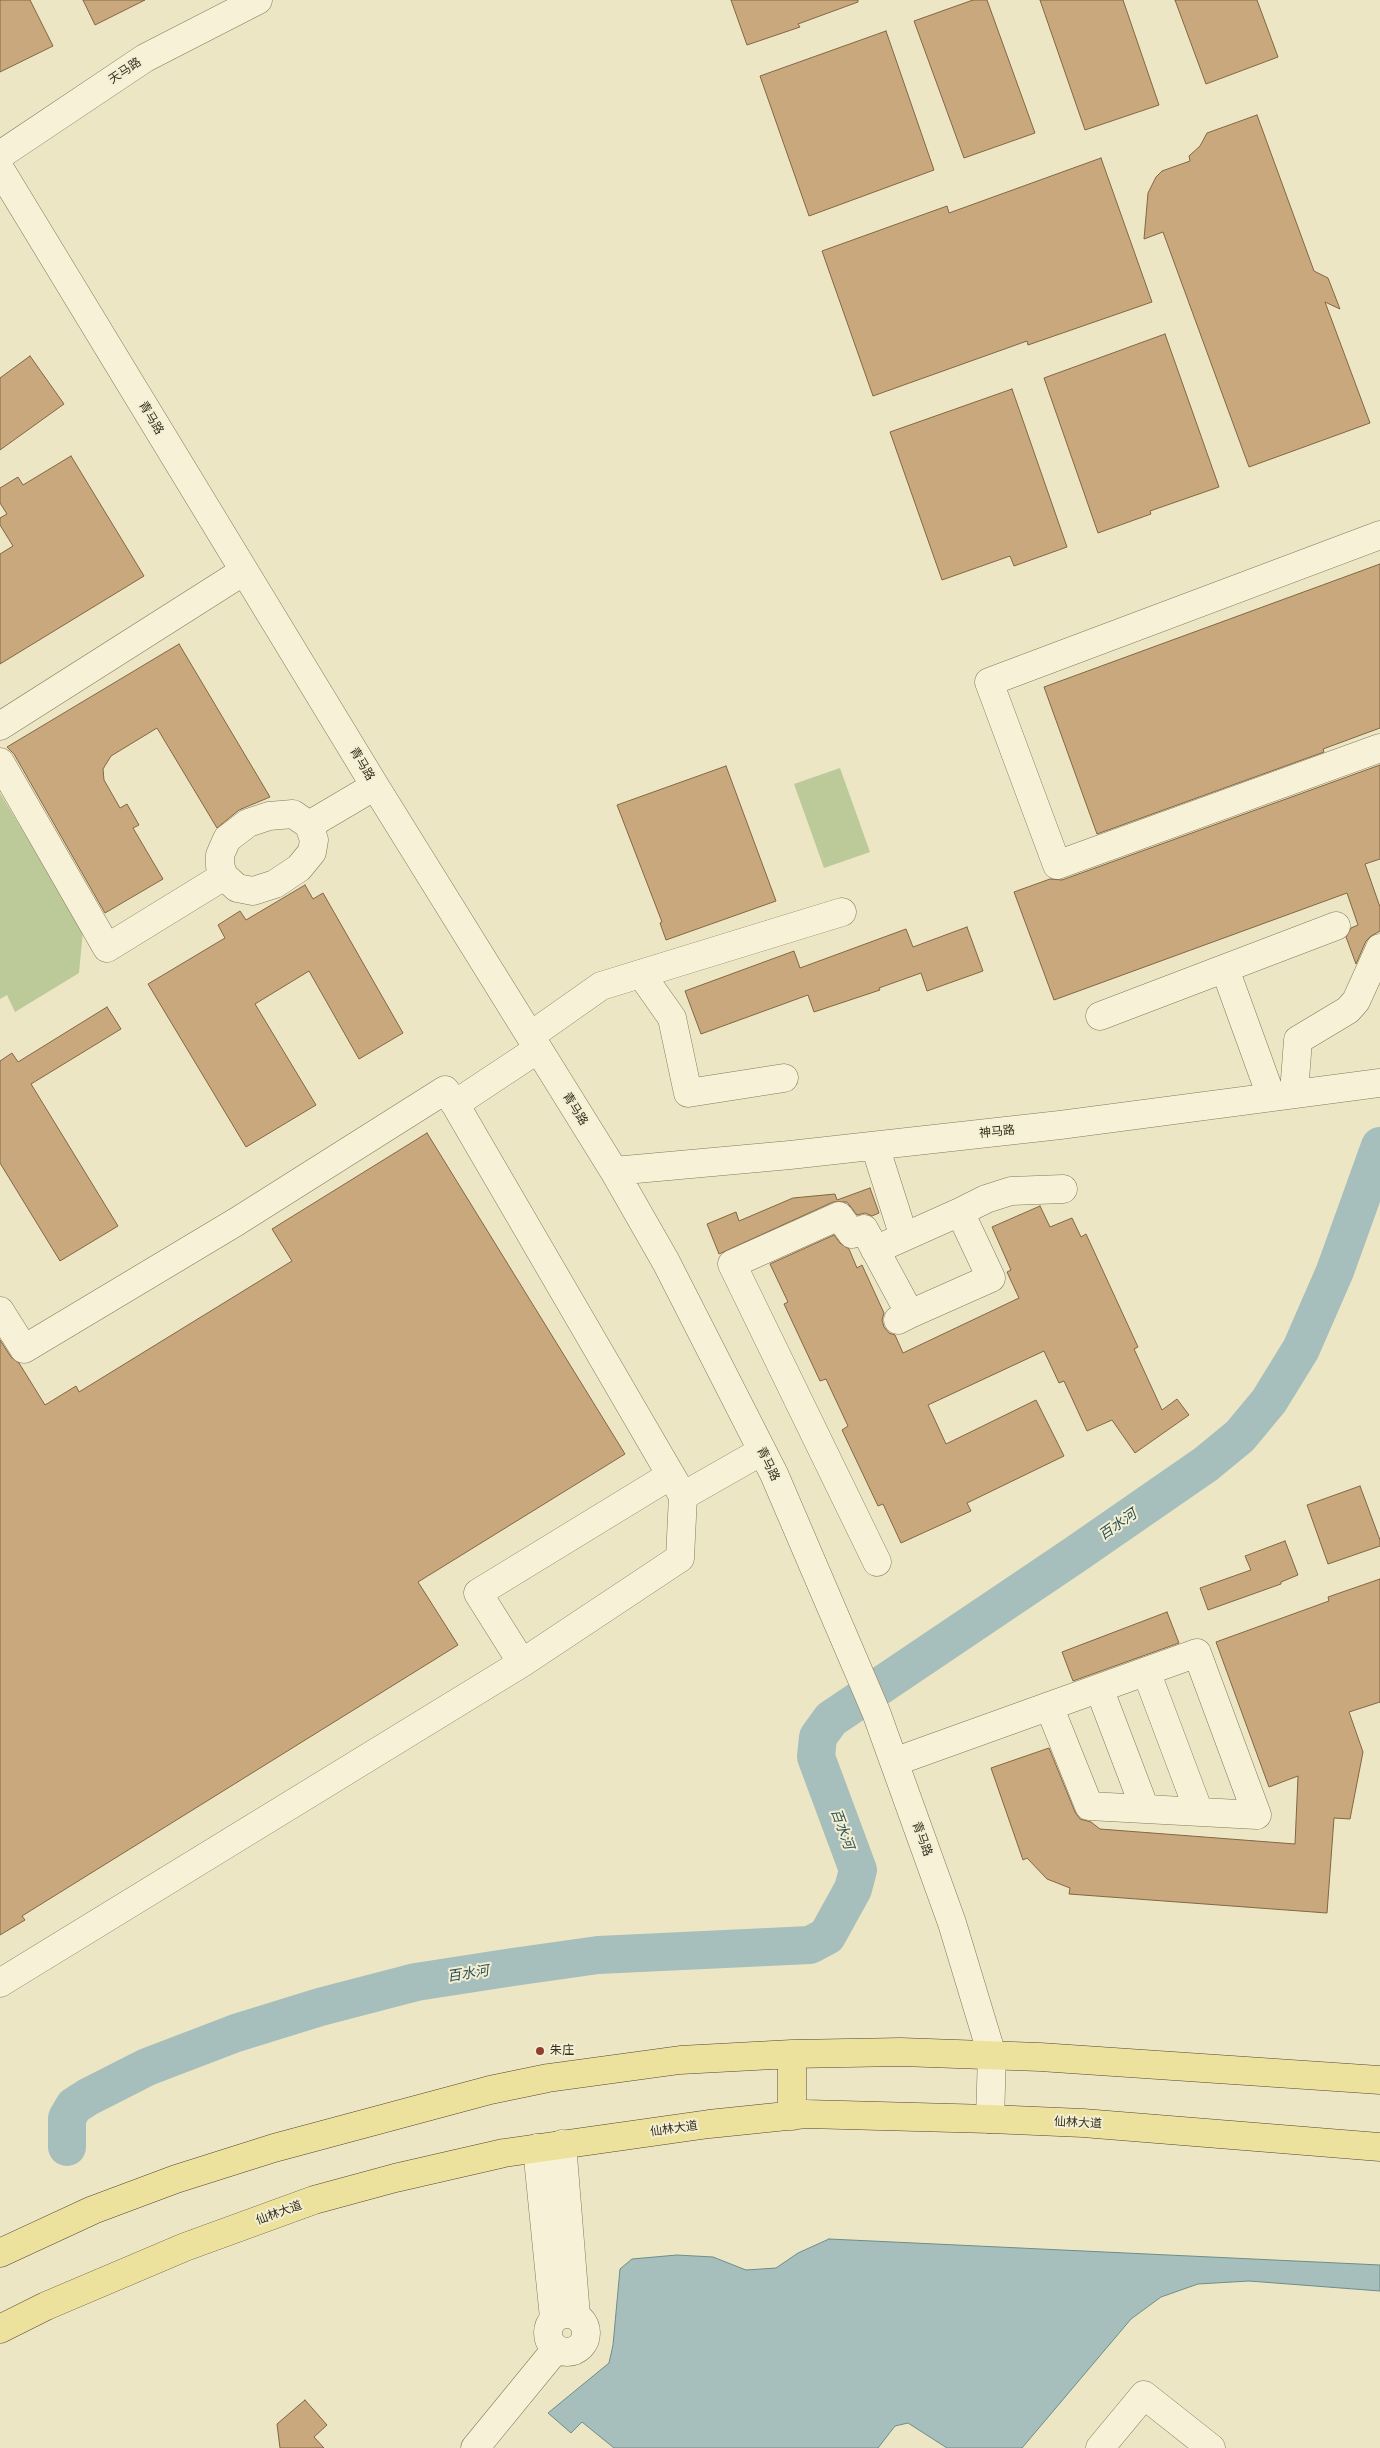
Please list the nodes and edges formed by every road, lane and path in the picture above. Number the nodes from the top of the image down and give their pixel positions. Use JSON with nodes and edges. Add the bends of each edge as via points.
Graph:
{"nodes":[{"id":1,"x":258,"y":0,"type":"edge"},
{"id":2,"x":0,"y":155,"type":"edge"},
{"id":3,"x":0,"y":169,"type":"edge"},
{"id":4,"x":1380,"y":535,"type":"edge"},
{"id":5,"x":244,"y":571,"type":"junction"},
{"id":6,"x":0,"y":726,"type":"edge"},
{"id":7,"x":1380,"y":748,"type":"edge"},
{"id":8,"x":0,"y":762,"type":"edge"},
{"id":9,"x":375,"y":786,"type":"junction"},
{"id":10,"x":309,"y":825,"type":"junction"},
{"id":11,"x":224,"y":876,"type":"junction"},
{"id":12,"x":842,"y":912,"type":"dead end"},
{"id":13,"x":1336,"y":926,"type":"dead end"},
{"id":14,"x":1380,"y":948,"type":"edge"},
{"id":15,"x":1225,"y":968,"type":"junction"},
{"id":16,"x":641,"y":974,"type":"junction"},
{"id":17,"x":1100,"y":1016,"type":"dead end"},
{"id":18,"x":534,"y":1042,"type":"junction"},
{"id":19,"x":784,"y":1078,"type":"dead end"},
{"id":20,"x":1380,"y":1083,"type":"edge"},
{"id":21,"x":1282,"y":1095,"type":"junction"},
{"id":22,"x":455,"y":1104,"type":"junction"},
{"id":23,"x":875,"y":1146,"type":"junction"},
{"id":24,"x":614,"y":1172,"type":"junction"},
{"id":25,"x":1063,"y":1189,"type":"dead end"},
{"id":26,"x":960,"y":1212,"type":"junction"},
{"id":27,"x":904,"y":1237,"type":"junction"},
{"id":28,"x":875,"y":1250,"type":"junction"},
{"id":29,"x":0,"y":1311,"type":"edge"},
{"id":30,"x":762,"y":1451,"type":"junction"},
{"id":31,"x":677,"y":1486,"type":"junction"},
{"id":32,"x":877,"y":1562,"type":"dead end"},
{"id":33,"x":522,"y":1663,"type":"junction"},
{"id":34,"x":1146,"y":1671,"type":"junction"},
{"id":35,"x":1099,"y":1688,"type":"junction"},
{"id":36,"x":1049,"y":1706,"type":"junction"},
{"id":37,"x":894,"y":1762,"type":"junction"},
{"id":38,"x":1145,"y":1809,"type":"junction"},
{"id":39,"x":1199,"y":1812,"type":"junction"},
{"id":40,"x":0,"y":1983,"type":"edge"},
{"id":41,"x":792,"y":2054,"type":"junction"},
{"id":42,"x":992,"y":2055,"type":"junction"},
{"id":43,"x":1380,"y":2080,"type":"edge"},
{"id":44,"x":792,"y":2116,"type":"junction"},
{"id":45,"x":990,"y":2119,"type":"junction"},
{"id":46,"x":550,"y":2146,"type":"junction"},
{"id":47,"x":1380,"y":2147,"type":"edge"},
{"id":48,"x":0,"y":2253,"type":"edge"},
{"id":49,"x":0,"y":2329,"type":"edge"},
{"id":50,"x":475,"y":2448,"type":"edge"},
{"id":51,"x":1100,"y":2448,"type":"edge"},
{"id":52,"x":1211,"y":2448,"type":"edge"}],
"edges":[{"from":1,"to":2,"type":"street","name":"天马路","via":[[145,58]]},
{"from":3,"to":5,"type":"street","name":"青马路"},
{"from":4,"to":7,"type":"street","via":[[989,682],[1057,865]]},
{"from":5,"to":6,"type":"street"},
{"from":5,"to":9,"type":"street","name":"青马路"},
{"from":8,"to":11,"type":"street","via":[[107,948]]},
{"from":9,"to":10,"type":"street"},
{"from":9,"to":18,"type":"street","name":"青马路"},
{"from":10,"to":11,"type":"street","via":[[293,814],[269,816],[248,823],[227,839],[220,855]]},
{"from":10,"to":11,"type":"street","via":[[314,840],[312,852],[299,868],[275,884],[253,891],[237,888]]},
{"from":12,"to":16,"type":"street"},
{"from":13,"to":15,"type":"street"},
{"from":14,"to":21,"type":"street","via":[[1356,1001],[1348,1010],[1298,1040]]},
{"from":15,"to":17,"type":"street"},
{"from":15,"to":21,"type":"street"},
{"from":16,"to":18,"type":"street","via":[[601,986]]},
{"from":16,"to":19,"type":"street","via":[[672,1018],[688,1093]]},
{"from":18,"to":22,"type":"street"},
{"from":18,"to":24,"type":"street","name":"青马路"},
{"from":20,"to":21,"type":"street","name":"神马路"},
{"from":21,"to":23,"type":"street","name":"神马路"},
{"from":22,"to":29,"type":"street","via":[[445,1090],[236,1222],[24,1349]]},
{"from":22,"to":31,"type":"street"},
{"from":23,"to":24,"type":"street","name":"神马路"},
{"from":23,"to":27,"type":"street"},
{"from":24,"to":30,"type":"street","name":"青马路","via":[[666,1262]]},
{"from":25,"to":26,"type":"street","via":[[1011,1190]]},
{"from":26,"to":27,"type":"street"},
{"from":26,"to":28,"type":"street","via":[[991,1278],[904,1317]]},
{"from":27,"to":28,"type":"street"},
{"from":28,"to":32,"type":"street","via":[[864,1229],[852,1234],[839,1216],[732,1264]]},
{"from":30,"to":31,"type":"street"},
{"from":30,"to":37,"type":"street","name":"青马路","via":[[876,1712]]},
{"from":31,"to":33,"type":"street","via":[[680,1558]]},
{"from":31,"to":33,"type":"street","via":[[478,1592]]},
{"from":33,"to":40,"type":"street"},
{"from":34,"to":35,"type":"street"},
{"from":34,"to":39,"type":"street"},
{"from":34,"to":39,"type":"street","via":[[1197,1652],[1257,1816]]},
{"from":35,"to":36,"type":"street"},
{"from":35,"to":38,"type":"street"},
{"from":36,"to":37,"type":"street"},
{"from":36,"to":38,"type":"street","via":[[1089,1806]]},
{"from":37,"to":42,"type":"street","name":"青马路","via":[[952,1923]]},
{"from":38,"to":39,"type":"street"},
{"from":41,"to":42,"type":"main road","via":[[902,2052]]},
{"from":41,"to":44,"type":"main road"},
{"from":41,"to":48,"type":"main road","via":[[680,2060],[548,2078],[472,2094],[274,2148],[176,2179],[93,2210]]},
{"from":42,"to":43,"type":"main road"},
{"from":42,"to":45,"type":"street","name":"青马路"},
{"from":44,"to":45,"type":"main road","name":"仙林大道"},
{"from":44,"to":46,"type":"main road","name":"仙林大道"},
{"from":45,"to":47,"type":"main road","name":"仙林大道","via":[[1083,2123]]},
{"from":46,"to":49,"type":"main road","name":"仙林大道","via":[[504,2153],[314,2200],[185,2247]]},
{"from":46,"to":50,"type":"street","via":[[565,2317],[585,2328],[584,2342],[572,2352],[556,2349]]},
{"from":51,"to":52,"type":"street","via":[[1144,2395]]}]}
